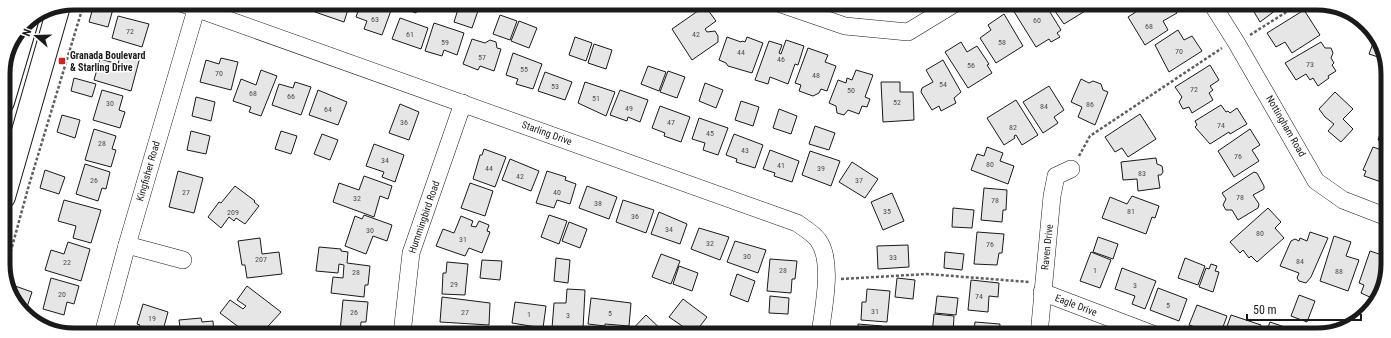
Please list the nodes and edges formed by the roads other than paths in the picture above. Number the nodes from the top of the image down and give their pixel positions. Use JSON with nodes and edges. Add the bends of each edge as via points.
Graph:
{"nodes":[{"id":1,"x":191,"y":10,"type":"edge"},
{"id":2,"x":206,"y":10,"type":"edge"},
{"id":3,"x":798,"y":10,"type":"edge"},
{"id":4,"x":944,"y":10,"type":"edge"},
{"id":5,"x":1216,"y":10,"type":"edge"},
{"id":6,"x":57,"y":12,"type":"edge"},
{"id":7,"x":24,"y":34,"type":"edge"},
{"id":8,"x":10,"y":79,"type":"edge"},
{"id":9,"x":463,"y":103,"type":"junction"},
{"id":10,"x":1071,"y":169,"type":"road end"},
{"id":11,"x":10,"y":176,"type":"edge"},
{"id":12,"x":1381,"y":215,"type":"edge"},
{"id":13,"x":127,"y":245,"type":"junction"},
{"id":14,"x":183,"y":260,"type":"dead end"},
{"id":15,"x":1037,"y":287,"type":"junction"},
{"id":16,"x":105,"y":328,"type":"edge"},
{"id":17,"x":403,"y":328,"type":"edge"},
{"id":18,"x":821,"y":328,"type":"edge"},
{"id":19,"x":1039,"y":328,"type":"edge"},
{"id":20,"x":1138,"y":328,"type":"edge"}],
"edges":[{"from":1,"to":13,"type":"street","name":"Kingfisher Road"},
{"from":2,"to":9,"type":"street","name":"Starling Drive"},
{"from":3,"to":4,"type":"street","via":[[845,26],[908,32]]},
{"from":5,"to":12,"type":"street","name":"Nottingham Road","via":[[1316,181],[1343,200]]},
{"from":6,"to":11,"type":"main road"},
{"from":7,"to":8,"type":"main road"},
{"from":9,"to":17,"type":"street","name":"Hummingbird Road","via":[[410,253]]},
{"from":9,"to":18,"type":"street","name":"Starling Drive","via":[[797,223],[819,241],[826,258]]},
{"from":10,"to":15,"type":"street","name":"Raven Drive","via":[[1056,176]]},
{"from":13,"to":14,"type":"street"},
{"from":13,"to":16,"type":"street","name":"Kingfisher Road"},
{"from":15,"to":19,"type":"street","name":"Raven Drive"},
{"from":15,"to":20,"type":"street","name":"Eagle Drive"}]}
